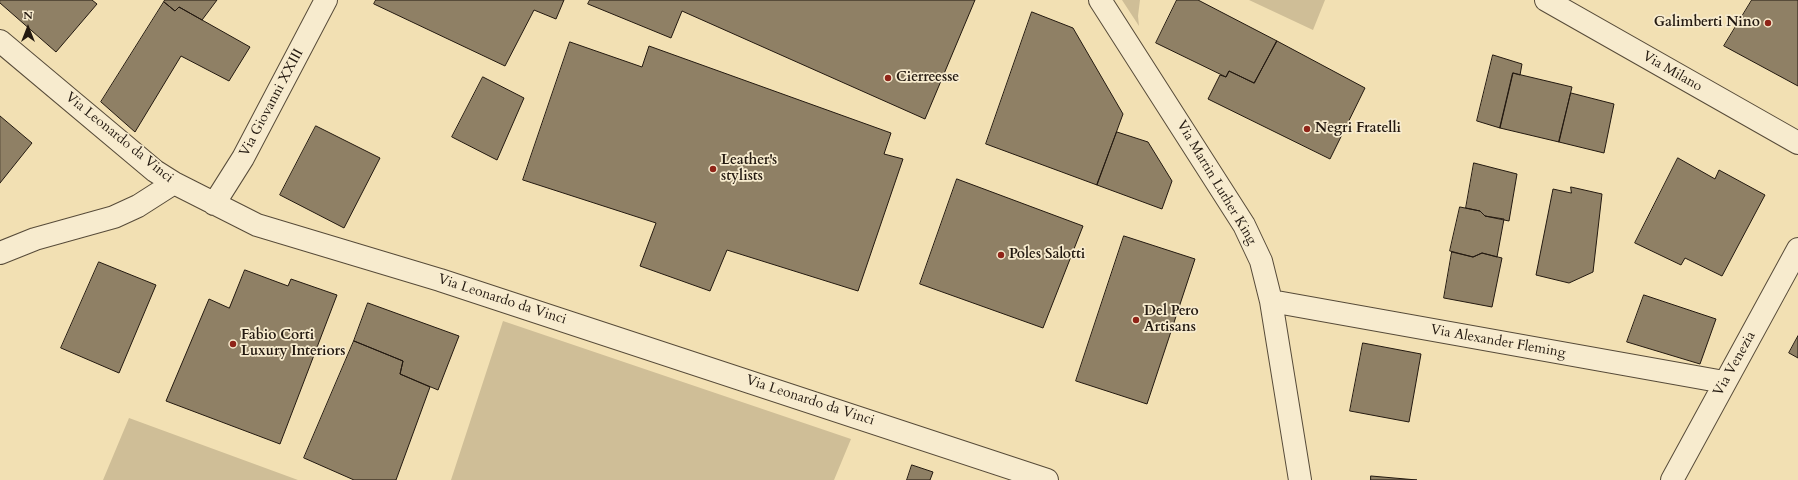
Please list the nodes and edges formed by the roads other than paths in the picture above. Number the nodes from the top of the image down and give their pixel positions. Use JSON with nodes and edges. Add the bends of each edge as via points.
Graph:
{"nodes":[{"id":1,"x":326,"y":0,"type":"edge"},
{"id":2,"x":1100,"y":0,"type":"edge"},
{"id":3,"x":1546,"y":0,"type":"edge"},
{"id":4,"x":0,"y":41,"type":"edge"},
{"id":5,"x":1798,"y":144,"type":"edge"},
{"id":6,"x":174,"y":183,"type":"junction"},
{"id":7,"x":214,"y":204,"type":"junction"},
{"id":8,"x":1798,"y":249,"type":"edge"},
{"id":9,"x":0,"y":253,"type":"edge"},
{"id":10,"x":1271,"y":301,"type":"junction"},
{"id":11,"x":1724,"y":382,"type":"junction"},
{"id":12,"x":1047,"y":480,"type":"edge"},
{"id":13,"x":1300,"y":480,"type":"edge"},
{"id":14,"x":1672,"y":480,"type":"edge"}],
"edges":[{"from":1,"to":7,"type":"street","name":"Via Giovanni XXIII","via":[[243,158]]},
{"from":2,"to":10,"type":"street","name":"Via Martin Luther King","via":[[1244,225],[1262,261]]},
{"from":3,"to":5,"type":"street","name":"Via Milano"},
{"from":4,"to":6,"type":"street","name":"Via Leonardo da Vinci","via":[[155,171]]},
{"from":6,"to":7,"type":"street","name":"Via Leonardo da Vinci"},
{"from":6,"to":9,"type":"street","via":[[138,206],[114,217],[35,239]]},
{"from":7,"to":12,"type":"street","name":"Via Leonardo da Vinci","via":[[257,225],[440,280]]},
{"from":8,"to":11,"type":"street","name":"Via Venezia"},
{"from":10,"to":11,"type":"street","name":"Via Alexander Fleming"},
{"from":10,"to":13,"type":"street","name":"Via Martin Luther King"},
{"from":11,"to":14,"type":"street","name":"Via Venezia"}]}
